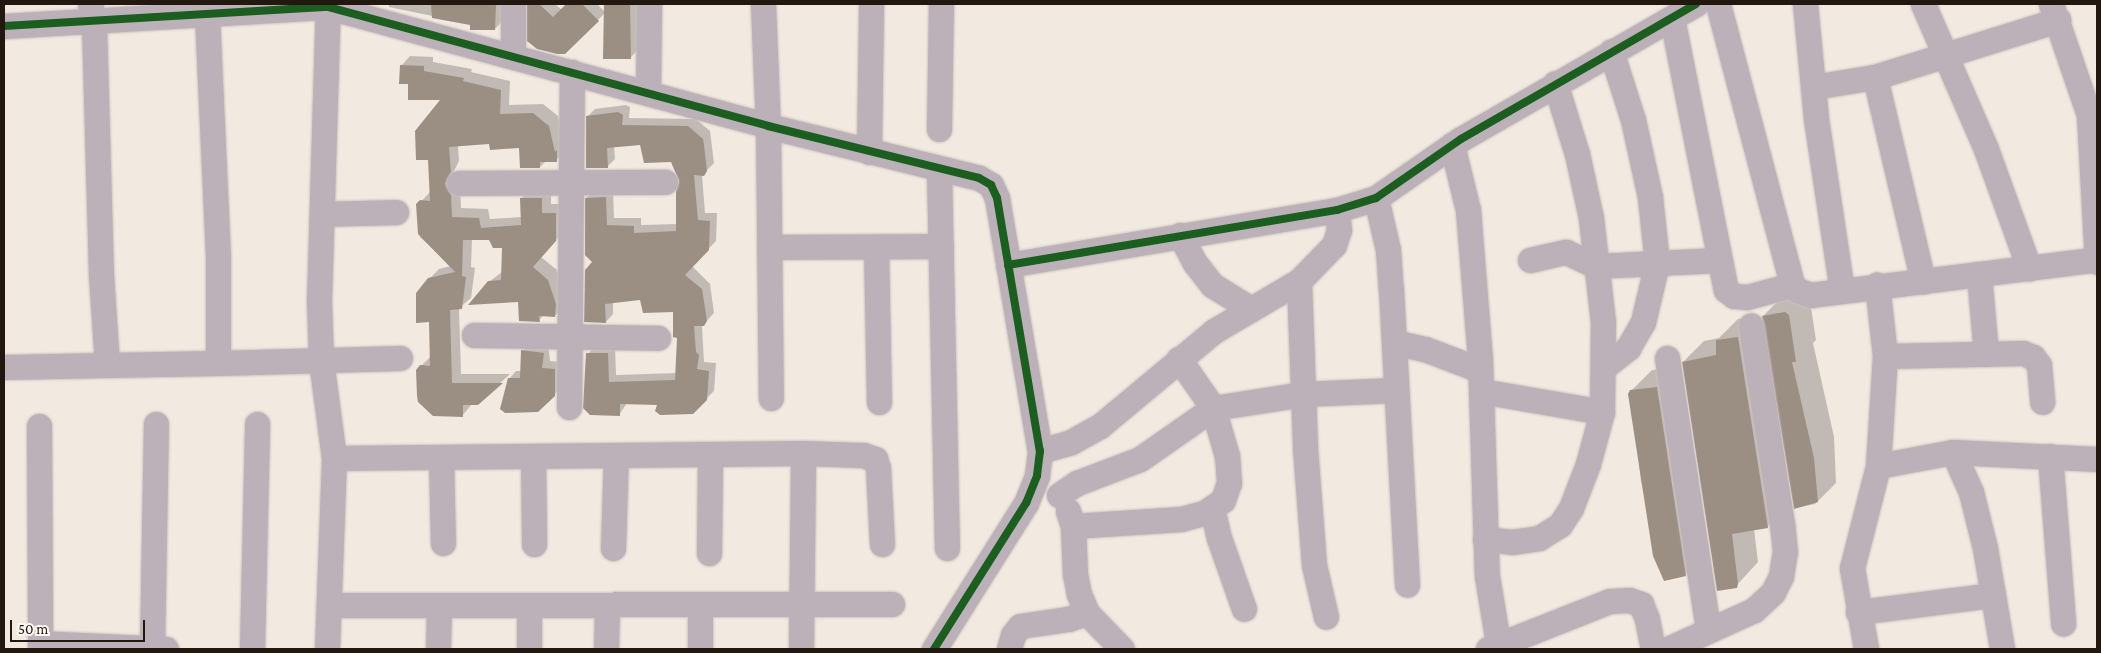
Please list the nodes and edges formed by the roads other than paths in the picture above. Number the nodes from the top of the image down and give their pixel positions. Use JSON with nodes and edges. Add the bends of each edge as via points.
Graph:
{"nodes":[{"id":1,"x":513,"y":4,"type":"edge"},
{"id":2,"x":649,"y":4,"type":"edge"},
{"id":3,"x":763,"y":4,"type":"edge"},
{"id":4,"x":871,"y":4,"type":"edge"},
{"id":5,"x":940,"y":4,"type":"edge"},
{"id":6,"x":1696,"y":4,"type":"edge"},
{"id":7,"x":1718,"y":4,"type":"edge"},
{"id":8,"x":1805,"y":4,"type":"edge"},
{"id":9,"x":1923,"y":4,"type":"edge"},
{"id":10,"x":328,"y":5,"type":"edge"},
{"id":11,"x":92,"y":12,"type":"edge"},
{"id":12,"x":2054,"y":12,"type":"edge"},
{"id":13,"x":207,"y":14,"type":"junction"},
{"id":14,"x":1672,"y":18,"type":"junction"},
{"id":15,"x":4,"y":26,"type":"edge"},
{"id":16,"x":1611,"y":51,"type":"junction"},
{"id":17,"x":513,"y":56,"type":"junction"},
{"id":18,"x":1946,"y":56,"type":"junction"},
{"id":19,"x":572,"y":72,"type":"junction"},
{"id":20,"x":1875,"y":77,"type":"junction"},
{"id":21,"x":1555,"y":83,"type":"junction"},
{"id":22,"x":1813,"y":87,"type":"junction"},
{"id":23,"x":648,"y":92,"type":"junction"},
{"id":24,"x":768,"y":126,"type":"junction"},
{"id":25,"x":940,"y":128,"type":"dead end"},
{"id":26,"x":1452,"y":145,"type":"junction"},
{"id":27,"x":870,"y":152,"type":"junction"},
{"id":28,"x":939,"y":170,"type":"junction"},
{"id":29,"x":570,"y":180,"type":"junction"},
{"id":30,"x":665,"y":182,"type":"dead end"},
{"id":31,"x":459,"y":183,"type":"dead end"},
{"id":32,"x":1376,"y":198,"type":"junction"},
{"id":33,"x":1337,"y":210,"type":"junction"},
{"id":34,"x":396,"y":212,"type":"dead end"},
{"id":35,"x":322,"y":214,"type":"junction"},
{"id":36,"x":1180,"y":236,"type":"junction"},
{"id":37,"x":941,"y":246,"type":"junction"},
{"id":38,"x":770,"y":247,"type":"junction"},
{"id":39,"x":876,"y":247,"type":"junction"},
{"id":40,"x":1530,"y":260,"type":"dead end"},
{"id":41,"x":1719,"y":260,"type":"junction"},
{"id":42,"x":2097,"y":260,"type":"edge"},
{"id":43,"x":1657,"y":263,"type":"junction"},
{"id":44,"x":1008,"y":265,"type":"junction"},
{"id":45,"x":1596,"y":266,"type":"junction"},
{"id":46,"x":2029,"y":268,"type":"junction"},
{"id":47,"x":1979,"y":274,"type":"junction"},
{"id":48,"x":1299,"y":281,"type":"junction"},
{"id":49,"x":1923,"y":281,"type":"junction"},
{"id":50,"x":1877,"y":284,"type":"junction"},
{"id":51,"x":1792,"y":286,"type":"junction"},
{"id":52,"x":1842,"y":290,"type":"junction"},
{"id":53,"x":1251,"y":309,"type":"junction"},
{"id":54,"x":1750,"y":325,"type":"dead end"},
{"id":55,"x":474,"y":336,"type":"dead end"},
{"id":56,"x":569,"y":338,"type":"junction"},
{"id":57,"x":658,"y":338,"type":"dead end"},
{"id":58,"x":1394,"y":342,"type":"junction"},
{"id":59,"x":1986,"y":354,"type":"junction"},
{"id":60,"x":1885,"y":356,"type":"junction"},
{"id":61,"x":400,"y":358,"type":"dead end"},
{"id":62,"x":1667,"y":358,"type":"dead end"},
{"id":63,"x":1180,"y":359,"type":"junction"},
{"id":64,"x":320,"y":361,"type":"junction"},
{"id":65,"x":218,"y":363,"type":"junction"},
{"id":66,"x":107,"y":365,"type":"junction"},
{"id":67,"x":4,"y":367,"type":"edge"},
{"id":68,"x":1604,"y":367,"type":"junction"},
{"id":69,"x":1480,"y":380,"type":"junction"},
{"id":70,"x":1395,"y":390,"type":"junction"},
{"id":71,"x":1303,"y":394,"type":"junction"},
{"id":72,"x":771,"y":398,"type":"dead end"},
{"id":73,"x":879,"y":402,"type":"dead end"},
{"id":74,"x":2042,"y":402,"type":"dead end"},
{"id":75,"x":568,"y":407,"type":"dead end"},
{"id":76,"x":1214,"y":408,"type":"junction"},
{"id":77,"x":1602,"y":412,"type":"junction"},
{"id":78,"x":156,"y":424,"type":"dead end"},
{"id":79,"x":257,"y":424,"type":"dead end"},
{"id":80,"x":39,"y":426,"type":"dead end"},
{"id":81,"x":1040,"y":452,"type":"junction"},
{"id":82,"x":1953,"y":452,"type":"junction"},
{"id":83,"x":803,"y":453,"type":"junction"},
{"id":84,"x":710,"y":454,"type":"junction"},
{"id":85,"x":616,"y":455,"type":"junction"},
{"id":86,"x":534,"y":456,"type":"junction"},
{"id":87,"x":2050,"y":456,"type":"junction"},
{"id":88,"x":441,"y":457,"type":"junction"},
{"id":89,"x":334,"y":458,"type":"junction"},
{"id":90,"x":2097,"y":459,"type":"edge"},
{"id":91,"x":1878,"y":466,"type":"junction"},
{"id":92,"x":1037,"y":476,"type":"junction"},
{"id":93,"x":1059,"y":495,"type":"junction"},
{"id":94,"x":1212,"y":508,"type":"junction"},
{"id":95,"x":1072,"y":526,"type":"junction"},
{"id":96,"x":1485,"y":539,"type":"junction"},
{"id":97,"x":442,"y":543,"type":"dead end"},
{"id":98,"x":534,"y":544,"type":"dead end"},
{"id":99,"x":882,"y":544,"type":"dead end"},
{"id":100,"x":613,"y":548,"type":"dead end"},
{"id":101,"x":947,"y":548,"type":"dead end"},
{"id":102,"x":709,"y":553,"type":"dead end"},
{"id":103,"x":1407,"y":586,"type":"dead end"},
{"id":104,"x":1993,"y":595,"type":"junction"},
{"id":105,"x":892,"y":604,"type":"dead end"},
{"id":106,"x":329,"y":605,"type":"junction"},
{"id":107,"x":529,"y":605,"type":"junction"},
{"id":108,"x":607,"y":605,"type":"junction"},
{"id":109,"x":700,"y":605,"type":"junction"},
{"id":110,"x":802,"y":605,"type":"junction"},
{"id":111,"x":439,"y":606,"type":"junction"},
{"id":112,"x":1244,"y":609,"type":"dead end"},
{"id":113,"x":1087,"y":612,"type":"junction"},
{"id":114,"x":1858,"y":612,"type":"junction"},
{"id":115,"x":1326,"y":616,"type":"dead end"},
{"id":116,"x":2063,"y":623,"type":"dead end"},
{"id":117,"x":1708,"y":629,"type":"junction"},
{"id":118,"x":40,"y":646,"type":"edge"},
{"id":119,"x":152,"y":649,"type":"edge"},
{"id":120,"x":166,"y":649,"type":"edge"},
{"id":121,"x":252,"y":649,"type":"edge"},
{"id":122,"x":327,"y":649,"type":"edge"},
{"id":123,"x":438,"y":649,"type":"edge"},
{"id":124,"x":529,"y":649,"type":"edge"},
{"id":125,"x":606,"y":649,"type":"edge"},
{"id":126,"x":700,"y":649,"type":"edge"},
{"id":127,"x":801,"y":649,"type":"edge"},
{"id":128,"x":934,"y":649,"type":"edge"},
{"id":129,"x":1009,"y":649,"type":"edge"},
{"id":130,"x":1122,"y":649,"type":"edge"},
{"id":131,"x":1495,"y":649,"type":"edge"},
{"id":132,"x":1653,"y":649,"type":"edge"},
{"id":133,"x":1668,"y":649,"type":"edge"},
{"id":134,"x":1866,"y":649,"type":"edge"},
{"id":135,"x":2002,"y":649,"type":"edge"}],
"edges":[{"from":1,"to":17,"type":"street"},
{"from":2,"to":23,"type":"street"},
{"from":3,"to":24,"type":"street"},
{"from":4,"to":27,"type":"street"},
{"from":5,"to":25,"type":"street"},
{"from":6,"to":14,"type":"street"},
{"from":7,"to":51,"type":"street"},
{"from":8,"to":22,"type":"street"},
{"from":9,"to":18,"type":"street"},
{"from":10,"to":13,"type":"street"},
{"from":10,"to":17,"type":"street"},
{"from":10,"to":35,"type":"street"},
{"from":11,"to":13,"type":"street"},
{"from":11,"to":15,"type":"street"},
{"from":11,"to":66,"type":"street"},
{"from":12,"to":18,"type":"street"},
{"from":12,"to":42,"type":"street","via":[[2089,116]]},
{"from":13,"to":65,"type":"street","via":[[218,257]]},
{"from":14,"to":16,"type":"street"},
{"from":14,"to":41,"type":"street"},
{"from":16,"to":21,"type":"street"},
{"from":16,"to":43,"type":"street","via":[[1650,197]]},
{"from":17,"to":19,"type":"street"},
{"from":18,"to":20,"type":"street"},
{"from":18,"to":46,"type":"street","via":[[2007,203]]},
{"from":19,"to":23,"type":"street"},
{"from":19,"to":29,"type":"street"},
{"from":20,"to":22,"type":"street"},
{"from":20,"to":49,"type":"street"},
{"from":21,"to":26,"type":"street"},
{"from":21,"to":45,"type":"street","via":[[1577,154],[1591,218]]},
{"from":22,"to":52,"type":"street"},
{"from":23,"to":24,"type":"street"},
{"from":24,"to":27,"type":"street"},
{"from":24,"to":38,"type":"street"},
{"from":26,"to":32,"type":"street"},
{"from":26,"to":69,"type":"street","via":[[1468,210]]},
{"from":27,"to":28,"type":"street"},
{"from":28,"to":37,"type":"street"},
{"from":28,"to":44,"type":"street","via":[[978,178],[991,185],[997,198]]},
{"from":29,"to":30,"type":"street"},
{"from":29,"to":31,"type":"street"},
{"from":29,"to":56,"type":"street"},
{"from":32,"to":33,"type":"street"},
{"from":32,"to":58,"type":"street","via":[[1388,250]]},
{"from":33,"to":36,"type":"street"},
{"from":33,"to":48,"type":"street","via":[[1339,230],[1334,245]]},
{"from":34,"to":35,"type":"street"},
{"from":35,"to":64,"type":"street"},
{"from":36,"to":44,"type":"street"},
{"from":36,"to":53,"type":"street","via":[[1194,263],[1212,285]]},
{"from":37,"to":39,"type":"street"},
{"from":37,"to":101,"type":"street"},
{"from":38,"to":39,"type":"street"},
{"from":38,"to":72,"type":"street"},
{"from":39,"to":73,"type":"street"},
{"from":40,"to":45,"type":"street","via":[[1566,252]]},
{"from":41,"to":43,"type":"street"},
{"from":41,"to":51,"type":"street","via":[[1726,290],[1734,296],[1747,297]]},
{"from":42,"to":46,"type":"street"},
{"from":43,"to":45,"type":"street"},
{"from":43,"to":68,"type":"street","via":[[1643,322],[1628,348]]},
{"from":44,"to":81,"type":"street"},
{"from":45,"to":68,"type":"street"},
{"from":46,"to":47,"type":"street"},
{"from":47,"to":49,"type":"street"},
{"from":47,"to":59,"type":"street"},
{"from":48,"to":53,"type":"street"},
{"from":48,"to":71,"type":"street"},
{"from":49,"to":50,"type":"street"},
{"from":50,"to":52,"type":"street"},
{"from":50,"to":60,"type":"street"},
{"from":51,"to":52,"type":"street","via":[[1803,294]]},
{"from":53,"to":63,"type":"street","via":[[1214,331]]},
{"from":54,"to":117,"type":"street","via":[[1785,552],[1781,576],[1773,592],[1754,610]]},
{"from":55,"to":56,"type":"street"},
{"from":56,"to":57,"type":"street"},
{"from":56,"to":75,"type":"street"},
{"from":58,"to":69,"type":"street","via":[[1425,349]]},
{"from":58,"to":70,"type":"street"},
{"from":59,"to":60,"type":"street"},
{"from":59,"to":74,"type":"street","via":[[2022,353],[2033,357],[2039,365]]},
{"from":60,"to":91,"type":"street"},
{"from":61,"to":64,"type":"street"},
{"from":62,"to":117,"type":"street"},
{"from":63,"to":76,"type":"street"},
{"from":63,"to":81,"type":"street","via":[[1100,426],[1071,442]]},
{"from":64,"to":65,"type":"street"},
{"from":64,"to":89,"type":"street"},
{"from":65,"to":66,"type":"street"},
{"from":66,"to":67,"type":"street"},
{"from":68,"to":77,"type":"street"},
{"from":69,"to":77,"type":"street"},
{"from":69,"to":96,"type":"street"},
{"from":70,"to":71,"type":"street"},
{"from":70,"to":103,"type":"street"},
{"from":71,"to":76,"type":"street"},
{"from":71,"to":115,"type":"street","via":[[1314,565]]},
{"from":76,"to":93,"type":"street","via":[[1140,459],[1077,483]]},
{"from":76,"to":94,"type":"street","via":[[1227,456],[1229,483],[1223,500]]},
{"from":77,"to":96,"type":"street","via":[[1572,508],[1560,525],[1539,538],[1512,542]]},
{"from":78,"to":119,"type":"street"},
{"from":79,"to":121,"type":"street"},
{"from":80,"to":118,"type":"street"},
{"from":81,"to":92,"type":"street"},
{"from":82,"to":87,"type":"street"},
{"from":82,"to":91,"type":"street"},
{"from":82,"to":104,"type":"street","via":[[1972,492]]},
{"from":83,"to":84,"type":"street"},
{"from":83,"to":99,"type":"street","via":[[863,455],[875,459]]},
{"from":83,"to":110,"type":"street"},
{"from":84,"to":85,"type":"street"},
{"from":84,"to":102,"type":"street"},
{"from":85,"to":86,"type":"street"},
{"from":85,"to":100,"type":"street"},
{"from":86,"to":88,"type":"street"},
{"from":86,"to":98,"type":"street"},
{"from":87,"to":90,"type":"street"},
{"from":87,"to":116,"type":"street"},
{"from":88,"to":89,"type":"street"},
{"from":88,"to":97,"type":"street"},
{"from":89,"to":106,"type":"street"},
{"from":91,"to":114,"type":"street","via":[[1852,568]]},
{"from":92,"to":93,"type":"street"},
{"from":92,"to":128,"type":"street","via":[[1026,503]]},
{"from":93,"to":95,"type":"street"},
{"from":94,"to":95,"type":"street","via":[[1181,519]]},
{"from":94,"to":112,"type":"street"},
{"from":95,"to":113,"type":"street","via":[[1075,574]]},
{"from":96,"to":131,"type":"street"},
{"from":104,"to":114,"type":"street"},
{"from":104,"to":135,"type":"street"},
{"from":105,"to":110,"type":"street"},
{"from":106,"to":111,"type":"street"},
{"from":106,"to":122,"type":"street"},
{"from":107,"to":108,"type":"street"},
{"from":107,"to":111,"type":"street"},
{"from":107,"to":124,"type":"street"},
{"from":108,"to":109,"type":"street"},
{"from":108,"to":125,"type":"street"},
{"from":109,"to":110,"type":"street"},
{"from":109,"to":126,"type":"street"},
{"from":110,"to":127,"type":"street"},
{"from":111,"to":123,"type":"street"},
{"from":113,"to":129,"type":"street","via":[[1068,619],[1020,626]]},
{"from":113,"to":130,"type":"street"},
{"from":114,"to":134,"type":"street"},
{"from":117,"to":133,"type":"street"},
{"from":118,"to":119,"type":"street"},
{"from":119,"to":120,"type":"street"},
{"from":131,"to":132,"type":"street","via":[[1610,601],[1629,600],[1640,604],[1647,618]]}]}
